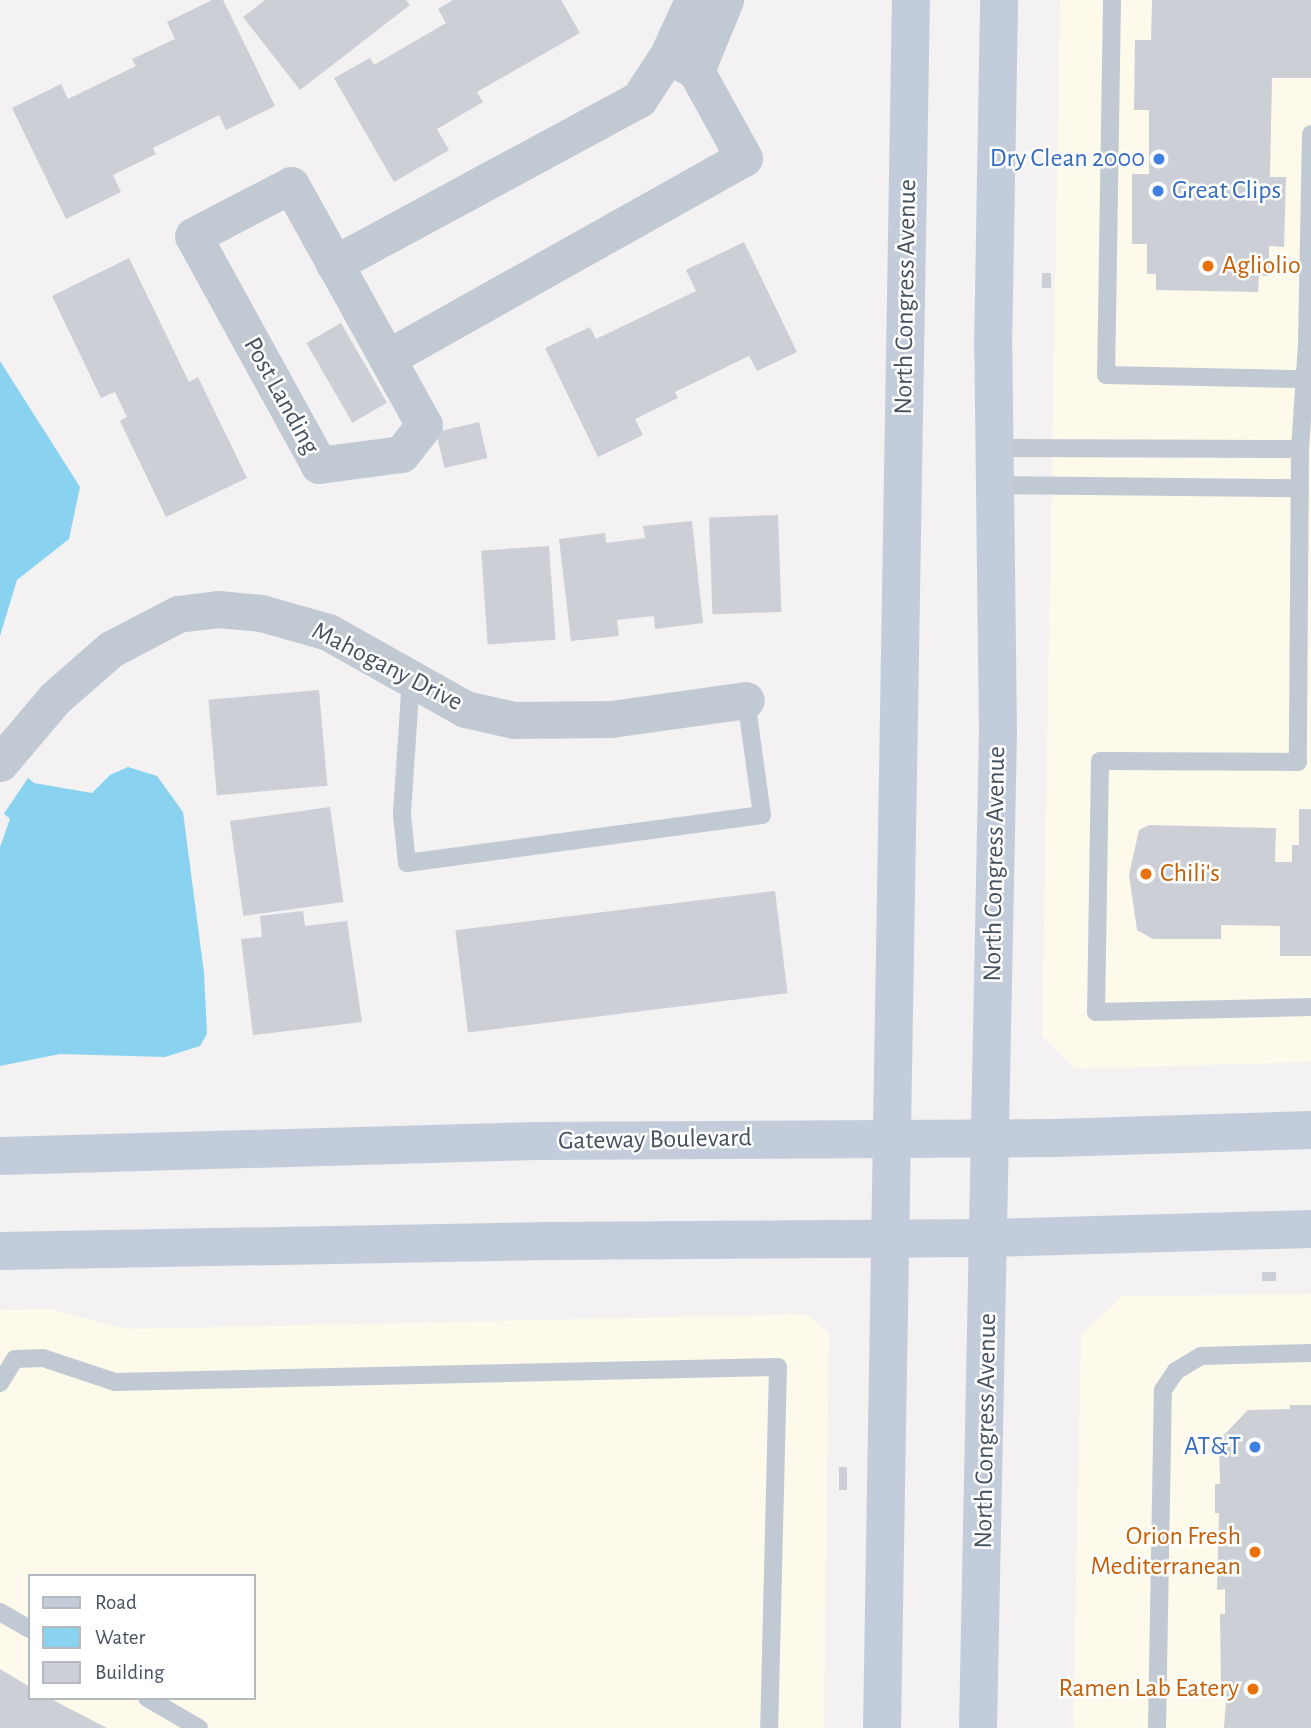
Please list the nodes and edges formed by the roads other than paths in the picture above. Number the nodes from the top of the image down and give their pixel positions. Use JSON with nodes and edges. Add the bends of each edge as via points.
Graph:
{"nodes":[{"id":1,"x":693,"y":0,"type":"edge"},
{"id":2,"x":725,"y":0,"type":"edge"},
{"id":3,"x":911,"y":0,"type":"edge"},
{"id":4,"x":999,"y":0,"type":"edge"},
{"id":5,"x":1112,"y":0,"type":"edge"},
{"id":6,"x":682,"y":63,"type":"junction"},
{"id":7,"x":1311,"y":134,"type":"edge"},
{"id":8,"x":334,"y":264,"type":"junction"},
{"id":9,"x":387,"y":358,"type":"junction"},
{"id":10,"x":1303,"y":379,"type":"junction"},
{"id":11,"x":1300,"y":449,"type":"junction"},
{"id":12,"x":994,"y":466,"type":"junction"},
{"id":13,"x":1300,"y":488,"type":"junction"},
{"id":14,"x":411,"y":678,"type":"junction"},
{"id":15,"x":746,"y":700,"type":"joint"},
{"id":16,"x":7,"y":754,"type":"edge"},
{"id":17,"x":1304,"y":764,"type":"edge"},
{"id":18,"x":1311,"y":1007,"type":"edge"},
{"id":19,"x":1311,"y":1130,"type":"edge"},
{"id":20,"x":891,"y":1137,"type":"junction"},
{"id":21,"x":991,"y":1138,"type":"junction"},
{"id":22,"x":0,"y":1156,"type":"edge"},
{"id":23,"x":1311,"y":1229,"type":"edge"},
{"id":24,"x":989,"y":1238,"type":"junction"},
{"id":25,"x":888,"y":1239,"type":"junction"},
{"id":26,"x":0,"y":1251,"type":"edge"},
{"id":27,"x":1311,"y":1353,"type":"edge"},
{"id":28,"x":0,"y":1383,"type":"edge"},
{"id":29,"x":0,"y":1612,"type":"edge"},
{"id":30,"x":28,"y":1628,"type":"edge"},
{"id":31,"x":151,"y":1700,"type":"edge"},
{"id":32,"x":200,"y":1728,"type":"edge"},
{"id":33,"x":769,"y":1728,"type":"edge"},
{"id":34,"x":882,"y":1728,"type":"edge"},
{"id":35,"x":978,"y":1728,"type":"edge"},
{"id":36,"x":1157,"y":1728,"type":"edge"}],
"edges":[{"from":1,"to":6,"type":"street"},
{"from":2,"to":6,"type":"street"},
{"from":3,"to":20,"type":"main road","name":"North Congress Avenue"},
{"from":4,"to":12,"type":"main road","name":"North Congress Avenue"},
{"from":5,"to":10,"type":"lane","via":[[1106,375]]},
{"from":6,"to":8,"type":"street","via":[[639,99]]},
{"from":6,"to":9,"type":"street","via":[[744,158]]},
{"from":7,"to":10,"type":"lane"},
{"from":8,"to":9,"type":"street","name":"Post Landing"},
{"from":8,"to":9,"type":"street","name":"Post Landing","via":[[291,185],[193,236],[319,465],[401,454],[424,425]]},
{"from":10,"to":11,"type":"lane"},
{"from":11,"to":12,"type":"lane"},
{"from":11,"to":13,"type":"lane"},
{"from":12,"to":13,"type":"lane"},
{"from":12,"to":21,"type":"main road","name":"North Congress Avenue","via":[[998,733]]},
{"from":13,"to":17,"type":"lane"},
{"from":14,"to":15,"type":"street","name":"Mahogany Drive","via":[[464,709],[530,722],[611,719]]},
{"from":14,"to":15,"type":"lane","via":[[402,816],[407,863],[762,815]]},
{"from":14,"to":16,"type":"street","name":"Mahogany Drive","via":[[328,632],[299,622],[218,609],[178,614],[131,635],[93,662]]},
{"from":17,"to":18,"type":"lane","via":[[1100,761],[1096,1012]]},
{"from":19,"to":21,"type":"main road","name":"Gateway Boulevard"},
{"from":20,"to":21,"type":"main road","name":"Gateway Boulevard"},
{"from":20,"to":22,"type":"main road","name":"Gateway Boulevard"},
{"from":20,"to":25,"type":"main road","name":"North Congress Avenue"},
{"from":21,"to":24,"type":"main road","name":"North Congress Avenue"},
{"from":23,"to":24,"type":"main road"},
{"from":24,"to":25,"type":"main road"},
{"from":24,"to":35,"type":"main road","name":"North Congress Avenue"},
{"from":25,"to":26,"type":"main road"},
{"from":25,"to":34,"type":"main road","name":"North Congress Avenue"},
{"from":27,"to":36,"type":"lane","via":[[1201,1356],[1176,1371],[1163,1390]]},
{"from":28,"to":33,"type":"lane","via":[[15,1359],[43,1358],[116,1382],[778,1367]]},
{"from":29,"to":30,"type":"lane"},
{"from":31,"to":32,"type":"lane"}]}
